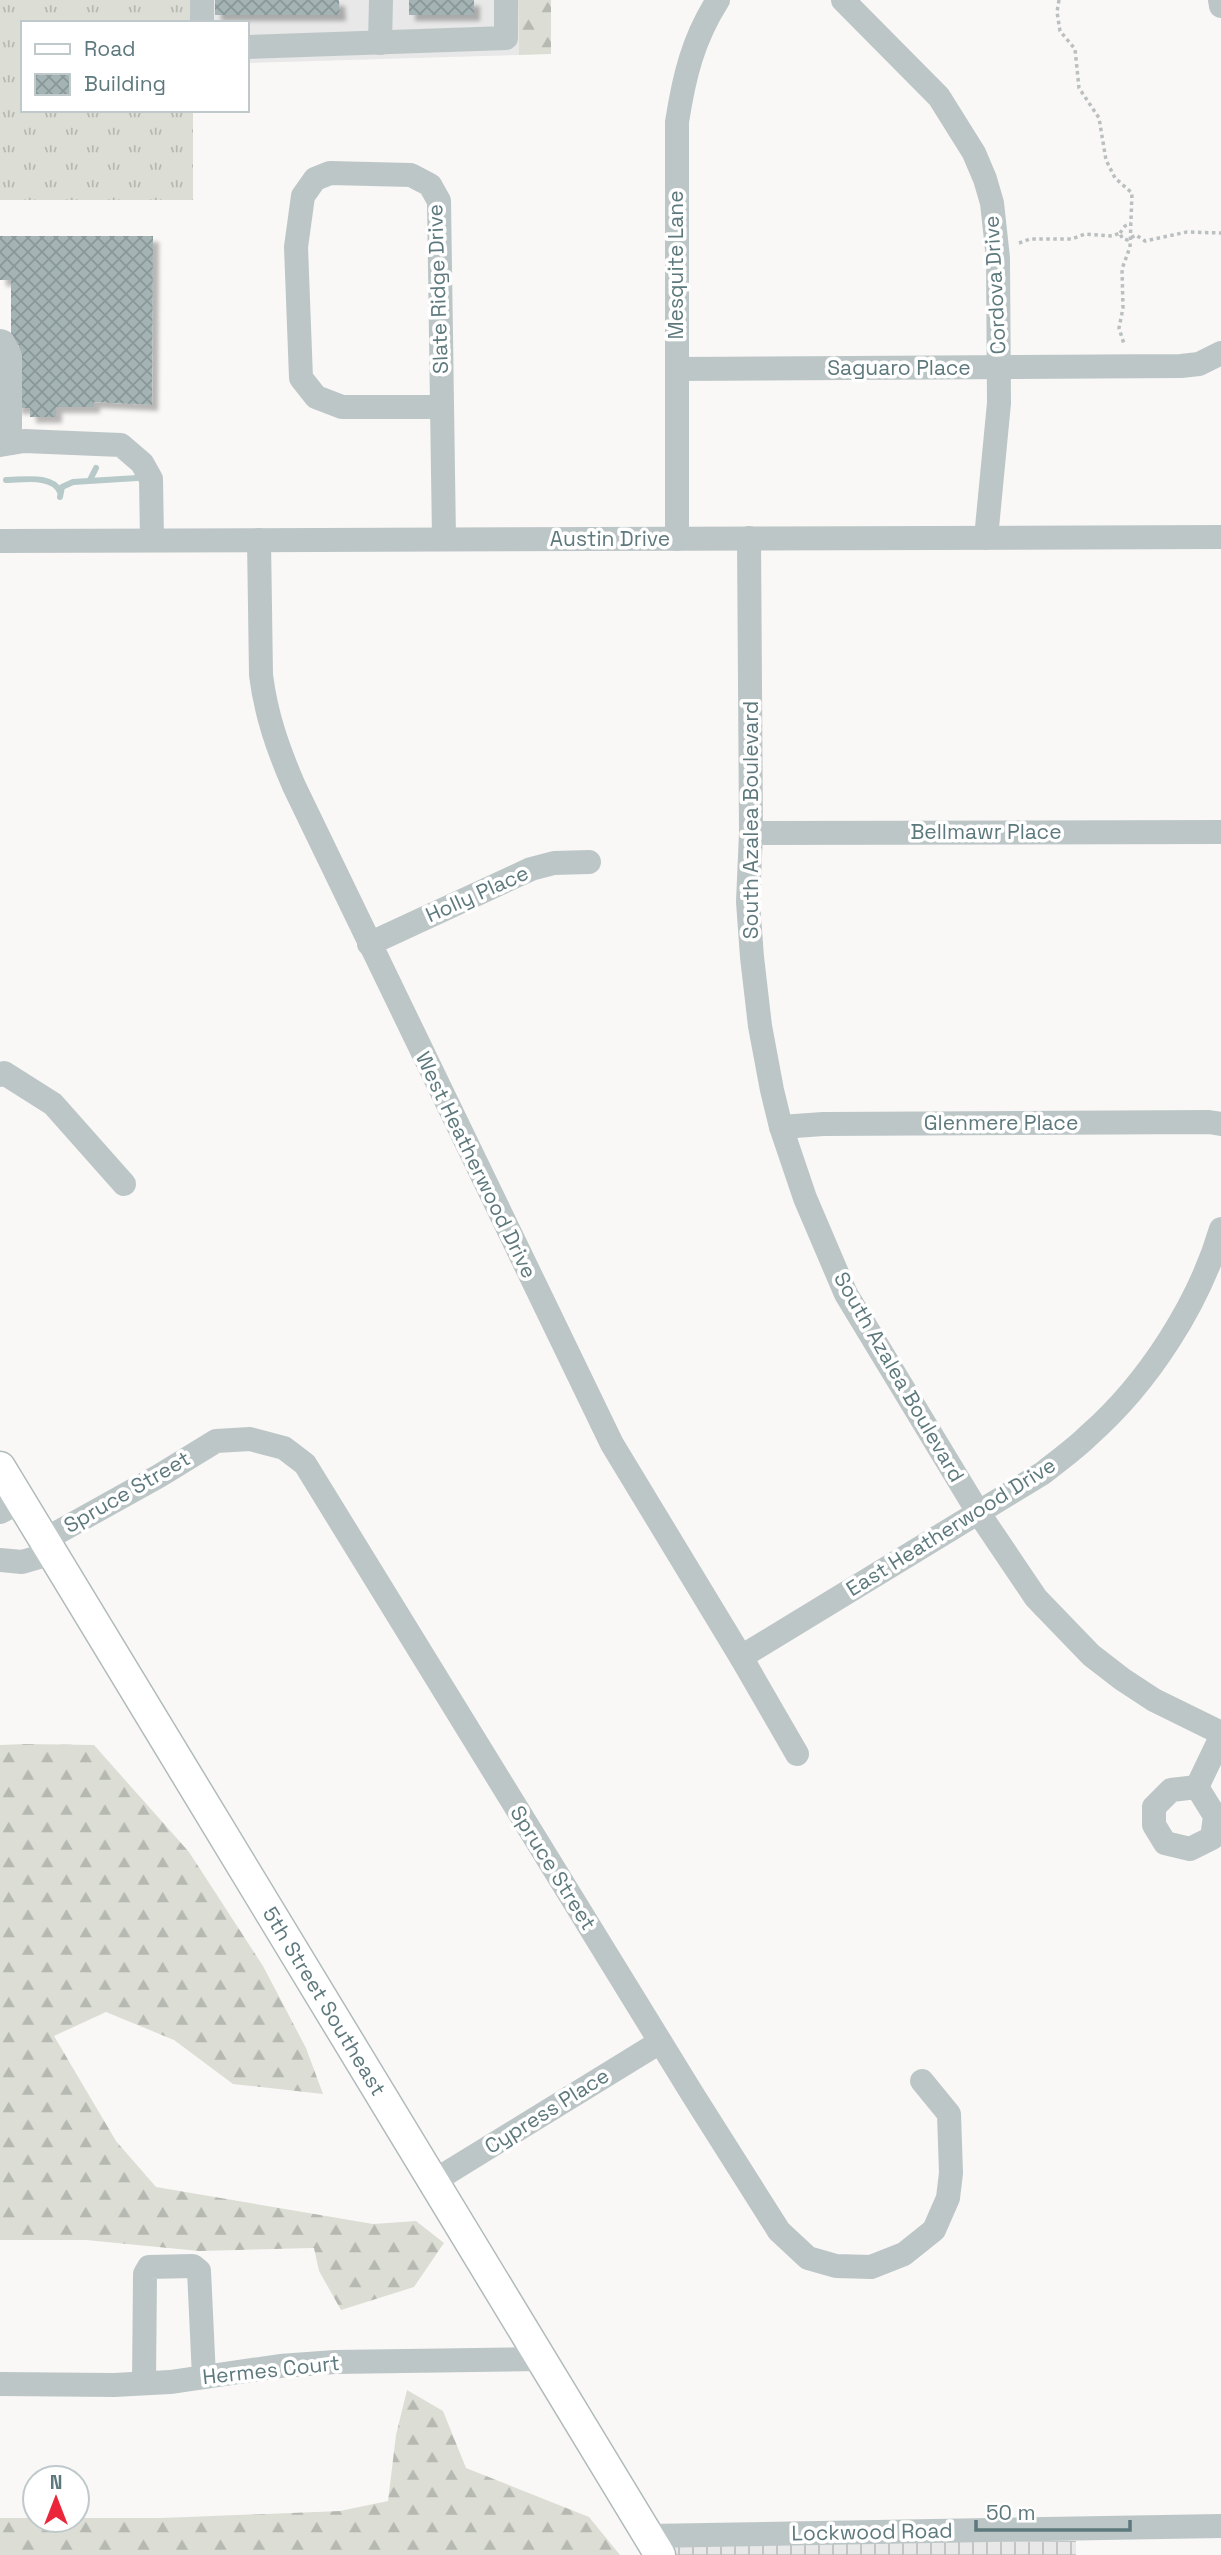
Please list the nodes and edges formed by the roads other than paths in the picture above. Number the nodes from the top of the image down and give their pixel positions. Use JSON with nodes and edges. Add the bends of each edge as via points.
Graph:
{"nodes":[{"id":1,"x":202,"y":0,"type":"edge"},
{"id":2,"x":381,"y":0,"type":"edge"},
{"id":3,"x":506,"y":0,"type":"edge"},
{"id":4,"x":718,"y":0,"type":"edge"},
{"id":5,"x":843,"y":0,"type":"edge"},
{"id":6,"x":1220,"y":0,"type":"edge"},
{"id":7,"x":1221,"y":6,"type":"edge"},
{"id":8,"x":202,"y":21,"type":"edge"},
{"id":9,"x":380,"y":43,"type":"junction"},
{"id":10,"x":248,"y":47,"type":"edge"},
{"id":11,"x":0,"y":341,"type":"edge"},
{"id":12,"x":1221,"y":353,"type":"edge"},
{"id":13,"x":677,"y":369,"type":"junction"},
{"id":14,"x":999,"y":369,"type":"junction"},
{"id":15,"x":442,"y":407,"type":"junction"},
{"id":16,"x":5,"y":444,"type":"edge"},
{"id":17,"x":1221,"y":537,"type":"edge"},
{"id":18,"x":749,"y":538,"type":"junction"},
{"id":19,"x":986,"y":538,"type":"junction"},
{"id":20,"x":444,"y":539,"type":"junction"},
{"id":21,"x":677,"y":539,"type":"junction"},
{"id":22,"x":152,"y":540,"type":"junction"},
{"id":23,"x":259,"y":540,"type":"junction"},
{"id":24,"x":0,"y":541,"type":"edge"},
{"id":25,"x":1221,"y":832,"type":"edge"},
{"id":26,"x":751,"y":833,"type":"junction"},
{"id":27,"x":589,"y":862,"type":"dead end"},
{"id":28,"x":369,"y":944,"type":"junction"},
{"id":29,"x":0,"y":1075,"type":"edge"},
{"id":30,"x":1221,"y":1124,"type":"edge"},
{"id":31,"x":781,"y":1127,"type":"junction"},
{"id":32,"x":124,"y":1184,"type":"dead end"},
{"id":33,"x":1221,"y":1229,"type":"edge"},
{"id":34,"x":0,"y":1467,"type":"edge"},
{"id":35,"x":10,"y":1506,"type":"edge"},
{"id":36,"x":978,"y":1512,"type":"junction"},
{"id":37,"x":49,"y":1546,"type":"junction"},
{"id":38,"x":0,"y":1560,"type":"edge"},
{"id":39,"x":741,"y":1657,"type":"junction"},
{"id":40,"x":1221,"y":1735,"type":"edge"},
{"id":41,"x":797,"y":1754,"type":"dead end"},
{"id":42,"x":1197,"y":1787,"type":"dead end"},
{"id":43,"x":660,"y":2042,"type":"junction"},
{"id":44,"x":922,"y":2081,"type":"dead end"},
{"id":45,"x":433,"y":2181,"type":"junction"},
{"id":46,"x":541,"y":2359,"type":"junction"},
{"id":47,"x":204,"y":2377,"type":"junction"},
{"id":48,"x":144,"y":2383,"type":"junction"},
{"id":49,"x":0,"y":2384,"type":"edge"},
{"id":50,"x":1221,"y":2526,"type":"edge"},
{"id":51,"x":654,"y":2546,"type":"edge"}],
"edges":[{"from":1,"to":8,"type":"street"},
{"from":2,"to":9,"type":"street"},
{"from":3,"to":9,"type":"street","via":[[506,38]]},
{"from":4,"to":13,"type":"street","name":"Mesquite Lane","via":[[691,54],[677,122]]},
{"from":5,"to":14,"type":"street","name":"Cordova Drive","via":[[939,97],[974,152],[992,203],[998,258]]},
{"from":6,"to":7,"type":"street"},
{"from":9,"to":10,"type":"street"},
{"from":11,"to":16,"type":"street","via":[[9,356]]},
{"from":12,"to":14,"type":"street","name":"Saguaro Place","via":[[1199,364],[1162,367]]},
{"from":13,"to":14,"type":"street","name":"Saguaro Place"},
{"from":13,"to":21,"type":"street","name":"Mesquite Lane"},
{"from":14,"to":19,"type":"street","name":"Cordova Drive"},
{"from":15,"to":15,"type":"street","name":"Slate Ridge Drive","via":[[439,201],[430,185],[411,175],[330,173],[314,179],[303,195],[296,247],[300,378],[316,397],[342,407]]},
{"from":15,"to":20,"type":"street","name":"Slate Ridge Drive"},
{"from":16,"to":22,"type":"street","via":[[121,445],[142,463],[151,479]]},
{"from":17,"to":19,"type":"street","name":"Austin Drive"},
{"from":18,"to":19,"type":"street","name":"Austin Drive"},
{"from":18,"to":21,"type":"street","name":"Austin Drive"},
{"from":18,"to":26,"type":"street","name":"South Azalea Boulevard"},
{"from":20,"to":21,"type":"street","name":"Austin Drive"},
{"from":20,"to":23,"type":"street","name":"Austin Drive"},
{"from":22,"to":23,"type":"street","name":"Austin Drive"},
{"from":22,"to":24,"type":"street","name":"Austin Drive"},
{"from":23,"to":28,"type":"street","name":"West Heatherwood Drive","via":[[261,675],[268,722],[293,786]]},
{"from":25,"to":26,"type":"street","name":"Bellmawr Place"},
{"from":26,"to":31,"type":"street","name":"South Azalea Boulevard","via":[[748,902],[752,957],[760,1026]]},
{"from":27,"to":28,"type":"street","name":"Holly Place","via":[[531,869]]},
{"from":28,"to":39,"type":"street","name":"West Heatherwood Drive","via":[[612,1444]]},
{"from":29,"to":32,"type":"street","via":[[4,1073],[53,1104]]},
{"from":30,"to":31,"type":"street","name":"Glenmere Place"},
{"from":31,"to":36,"type":"street","name":"South Azalea Boulevard","via":[[846,1294]]},
{"from":33,"to":36,"type":"street","name":"East Heatherwood Drive","via":[[1182,1319],[1113,1413],[1043,1473]]},
{"from":34,"to":35,"type":"main road","name":"5th Street Southeast"},
{"from":35,"to":37,"type":"main road","name":"5th Street Southeast"},
{"from":36,"to":39,"type":"street","name":"East Heatherwood Drive"},
{"from":36,"to":40,"type":"street","name":"South Azalea Boulevard","via":[[1036,1598],[1091,1655],[1154,1700]]},
{"from":37,"to":38,"type":"street","name":"Spruce Street","via":[[22,1562]]},
{"from":37,"to":43,"type":"street","name":"Spruce Street","via":[[216,1441],[250,1439],[284,1448],[305,1464]]},
{"from":37,"to":45,"type":"main road","name":"5th Street Southeast"},
{"from":39,"to":41,"type":"street","name":"West Heatherwood Drive"},
{"from":40,"to":42,"type":"street","name":"South Azalea Boulevard"},
{"from":43,"to":44,"type":"street","name":"Spruce Street","via":[[779,2231],[808,2258],[836,2266],[871,2267],[904,2254],[934,2230],[948,2198],[949,2114]]},
{"from":43,"to":45,"type":"street","name":"Cypress Place"},
{"from":45,"to":46,"type":"main road","name":"5th Street Southeast"},
{"from":46,"to":47,"type":"street","name":"Hermes Court","via":[[335,2361]]},
{"from":46,"to":51,"type":"main road","name":"5th Street Southeast"},
{"from":47,"to":48,"type":"street","name":"Hermes Court"},
{"from":47,"to":48,"type":"street","via":[[199,2271],[193,2266],[149,2267],[145,2274]]},
{"from":48,"to":49,"type":"street","name":"Hermes Court"},
{"from":50,"to":51,"type":"street","name":"Lockwood Road"}]}
